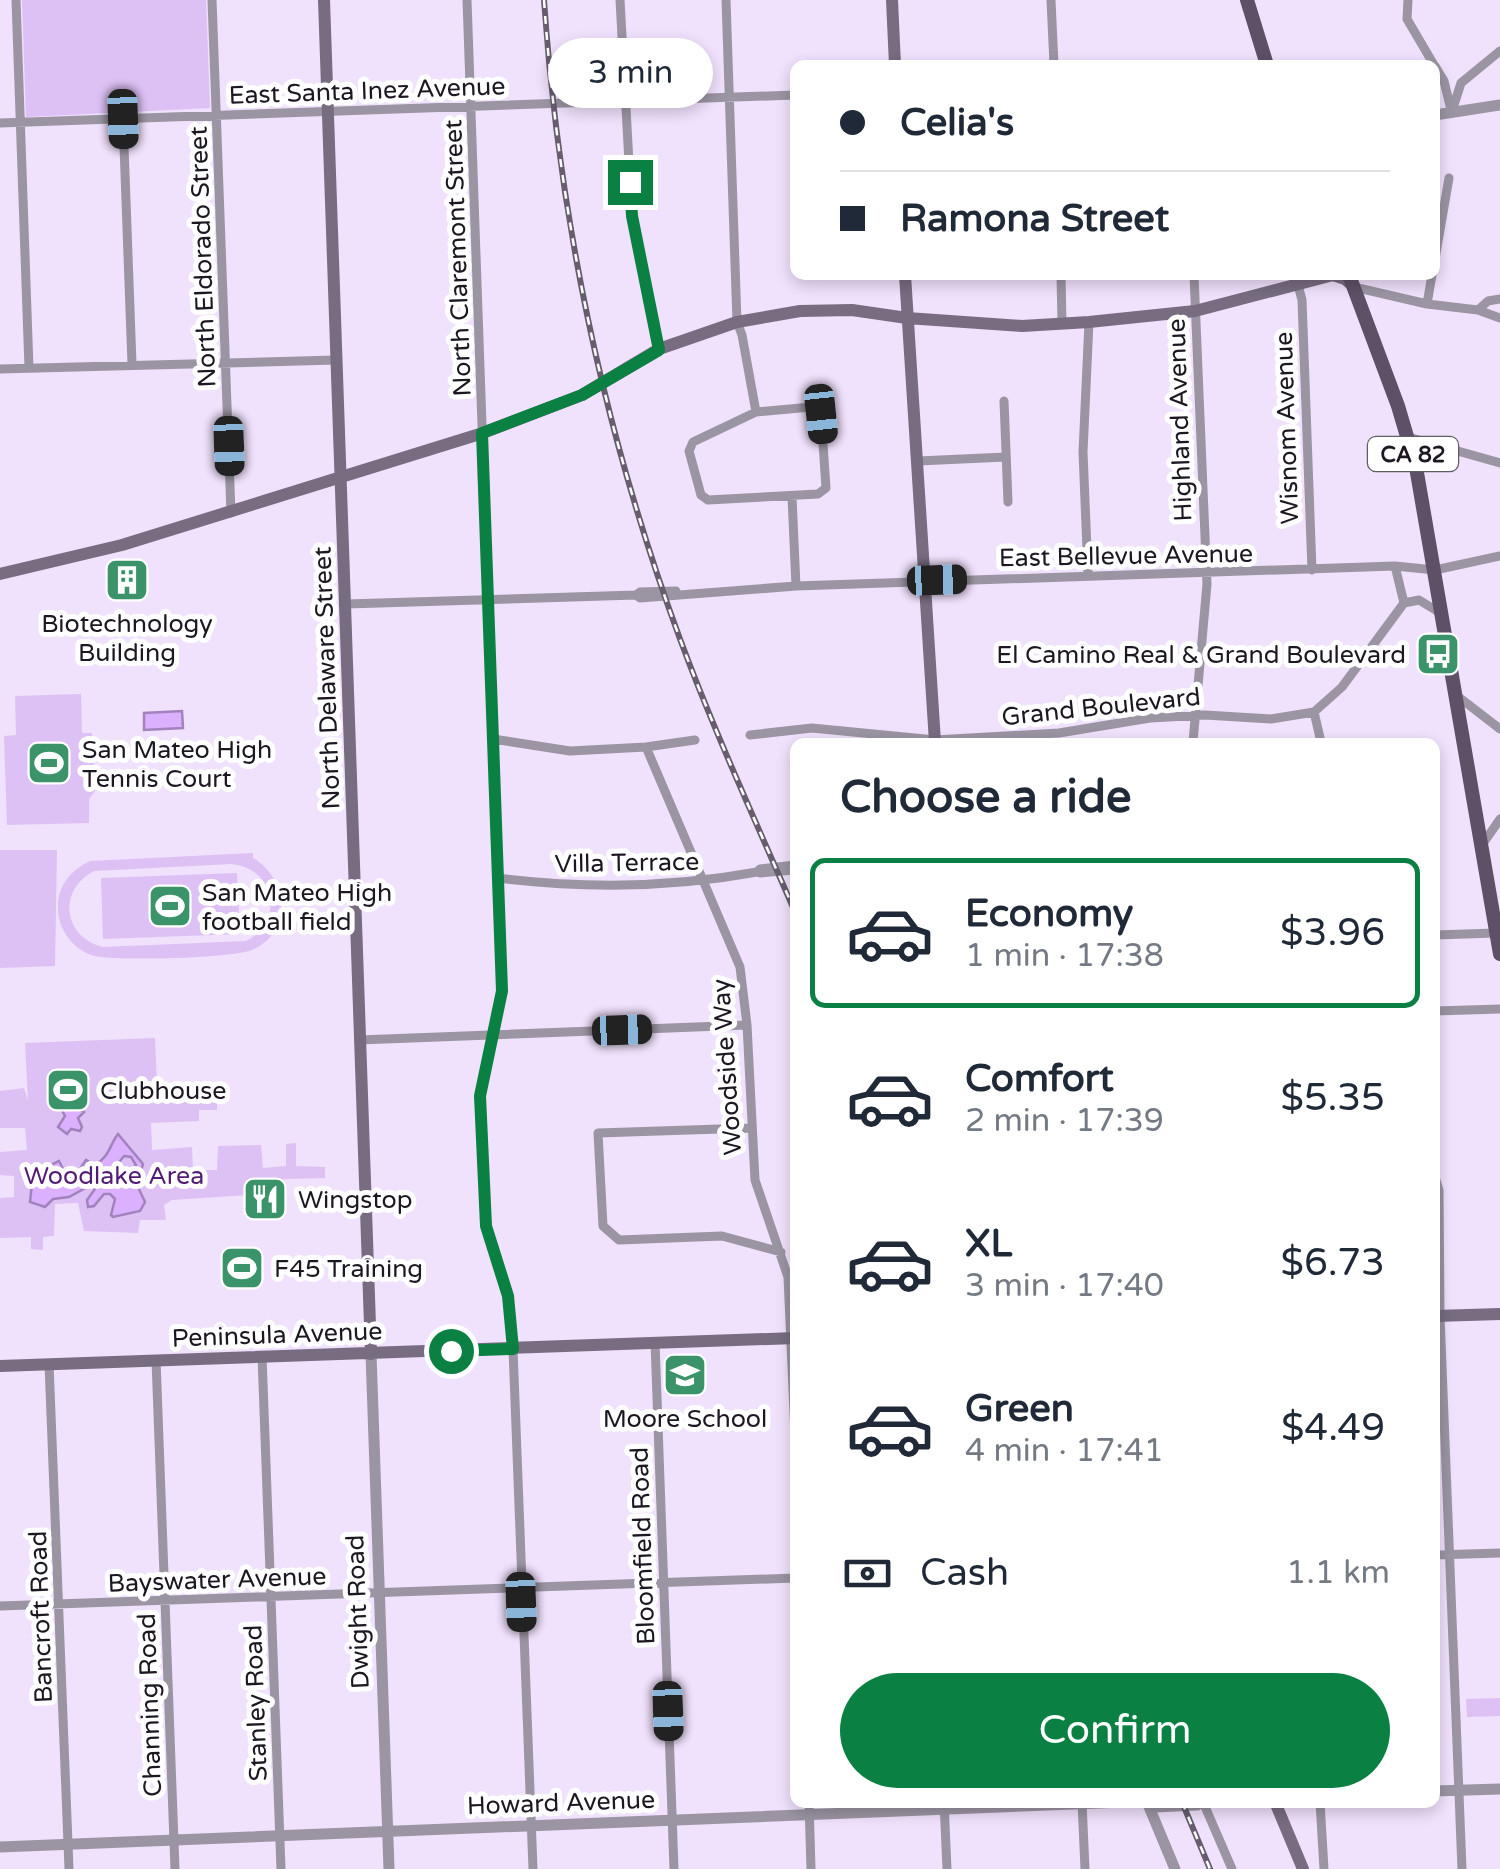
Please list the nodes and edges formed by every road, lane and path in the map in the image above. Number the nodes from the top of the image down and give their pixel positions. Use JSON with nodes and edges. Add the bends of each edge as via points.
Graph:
{"nodes":[{"id":1,"x":16,"y":0,"type":"edge"},
{"id":2,"x":212,"y":0,"type":"edge"},
{"id":3,"x":324,"y":0,"type":"edge"},
{"id":4,"x":467,"y":0,"type":"edge"},
{"id":5,"x":620,"y":0,"type":"edge"},
{"id":6,"x":726,"y":0,"type":"edge"},
{"id":7,"x":892,"y":0,"type":"edge"},
{"id":8,"x":1051,"y":0,"type":"edge"},
{"id":9,"x":1247,"y":0,"type":"edge"},
{"id":10,"x":1408,"y":0,"type":"edge"},
{"id":11,"x":1500,"y":51,"type":"edge"},
{"id":12,"x":895,"y":60,"type":"edge"},
{"id":13,"x":1054,"y":60,"type":"edge"},
{"id":14,"x":1265,"y":60,"type":"edge"},
{"id":15,"x":1432,"y":60,"type":"edge"},
{"id":16,"x":1440,"y":73,"type":"edge"},
{"id":17,"x":790,"y":94,"type":"edge"},
{"id":18,"x":729,"y":97,"type":"junction"},
{"id":19,"x":624,"y":101,"type":"junction"},
{"id":20,"x":1500,"y":104,"type":"edge"},
{"id":21,"x":472,"y":106,"type":"junction"},
{"id":22,"x":330,"y":111,"type":"junction"},
{"id":23,"x":1452,"y":111,"type":"junction"},
{"id":24,"x":1440,"y":114,"type":"edge"},
{"id":25,"x":218,"y":115,"type":"junction"},
{"id":26,"x":123,"y":119,"type":"junction"},
{"id":27,"x":19,"y":122,"type":"junction"},
{"id":28,"x":0,"y":123,"type":"edge"},
{"id":29,"x":1449,"y":178,"type":"dead end"},
{"id":30,"x":1440,"y":210,"type":"edge"},
{"id":31,"x":905,"y":280,"type":"edge"},
{"id":32,"x":1061,"y":280,"type":"edge"},
{"id":33,"x":1194,"y":280,"type":"edge"},
{"id":34,"x":1315,"y":280,"type":"edge"},
{"id":35,"x":1431,"y":280,"type":"edge"},
{"id":36,"x":1352,"y":281,"type":"edge"},
{"id":37,"x":1298,"y":285,"type":"junction"},
{"id":38,"x":1500,"y":299,"type":"edge"},
{"id":39,"x":1427,"y":304,"type":"junction"},
{"id":40,"x":1478,"y":310,"type":"junction"},
{"id":41,"x":1195,"y":311,"type":"junction"},
{"id":42,"x":907,"y":318,"type":"junction"},
{"id":43,"x":1500,"y":318,"type":"edge"},
{"id":44,"x":737,"y":322,"type":"junction"},
{"id":45,"x":1089,"y":322,"type":"junction"},
{"id":46,"x":1062,"y":324,"type":"junction"},
{"id":47,"x":659,"y":350,"type":"junction"},
{"id":48,"x":226,"y":360,"type":"junction"},
{"id":49,"x":336,"y":360,"type":"junction"},
{"id":50,"x":132,"y":364,"type":"junction"},
{"id":51,"x":29,"y":368,"type":"junction"},
{"id":52,"x":0,"y":369,"type":"edge"},
{"id":53,"x":1004,"y":401,"type":"dead end"},
{"id":54,"x":756,"y":412,"type":"junction"},
{"id":55,"x":482,"y":433,"type":"junction"},
{"id":56,"x":1408,"y":437,"type":"junction"},
{"id":57,"x":1006,"y":457,"type":"junction"},
{"id":58,"x":918,"y":461,"type":"junction"},
{"id":59,"x":1500,"y":463,"type":"edge"},
{"id":60,"x":341,"y":478,"type":"junction"},
{"id":61,"x":792,"y":497,"type":"junction"},
{"id":62,"x":1008,"y":502,"type":"dead end"},
{"id":63,"x":231,"y":514,"type":"junction"},
{"id":64,"x":1500,"y":556,"type":"edge"},
{"id":65,"x":1395,"y":566,"type":"junction"},
{"id":66,"x":1312,"y":570,"type":"junction"},
{"id":67,"x":1435,"y":570,"type":"junction"},
{"id":68,"x":1206,"y":573,"type":"junction"},
{"id":69,"x":0,"y":574,"type":"edge"},
{"id":70,"x":1088,"y":574,"type":"junction"},
{"id":71,"x":926,"y":581,"type":"junction"},
{"id":72,"x":796,"y":586,"type":"junction"},
{"id":73,"x":488,"y":598,"type":"junction"},
{"id":74,"x":1404,"y":603,"type":"junction"},
{"id":75,"x":348,"y":604,"type":"junction"},
{"id":76,"x":1442,"y":614,"type":"junction"},
{"id":77,"x":1456,"y":696,"type":"junction"},
{"id":78,"x":1314,"y":712,"type":"junction"},
{"id":79,"x":1196,"y":715,"type":"junction"},
{"id":80,"x":1500,"y":729,"type":"edge"},
{"id":81,"x":750,"y":735,"type":"dead end"},
{"id":82,"x":907,"y":738,"type":"edge"},
{"id":83,"x":935,"y":738,"type":"edge"},
{"id":84,"x":988,"y":738,"type":"edge"},
{"id":85,"x":1194,"y":738,"type":"edge"},
{"id":86,"x":1321,"y":738,"type":"edge"},
{"id":87,"x":493,"y":739,"type":"junction"},
{"id":88,"x":696,"y":740,"type":"dead end"},
{"id":89,"x":646,"y":747,"type":"junction"},
{"id":90,"x":1500,"y":819,"type":"edge"},
{"id":91,"x":1482,"y":845,"type":"junction"},
{"id":92,"x":790,"y":868,"type":"edge"},
{"id":93,"x":498,"y":878,"type":"junction"},
{"id":94,"x":704,"y":882,"type":"junction"},
{"id":95,"x":1496,"y":933,"type":"junction"},
{"id":96,"x":1440,"y":935,"type":"edge"},
{"id":97,"x":1500,"y":954,"type":"edge"},
{"id":98,"x":1500,"y":1009,"type":"edge"},
{"id":99,"x":1440,"y":1011,"type":"edge"},
{"id":100,"x":747,"y":1025,"type":"junction"},
{"id":101,"x":494,"y":1035,"type":"junction"},
{"id":102,"x":359,"y":1040,"type":"junction"},
{"id":103,"x":750,"y":1128,"type":"junction"},
{"id":104,"x":781,"y":1252,"type":"junction"},
{"id":105,"x":790,"y":1301,"type":"edge"},
{"id":106,"x":1500,"y":1314,"type":"edge"},
{"id":107,"x":1440,"y":1316,"type":"edge"},
{"id":108,"x":790,"y":1338,"type":"edge"},
{"id":109,"x":655,"y":1342,"type":"junction"},
{"id":110,"x":513,"y":1349,"type":"junction"},
{"id":111,"x":371,"y":1354,"type":"junction"},
{"id":112,"x":262,"y":1356,"type":"junction"},
{"id":113,"x":1440,"y":1356,"type":"edge"},
{"id":114,"x":156,"y":1360,"type":"junction"},
{"id":115,"x":49,"y":1364,"type":"junction"},
{"id":116,"x":0,"y":1366,"type":"edge"},
{"id":117,"x":1500,"y":1552,"type":"edge"},
{"id":118,"x":1450,"y":1554,"type":"junction"},
{"id":119,"x":1440,"y":1555,"type":"edge"},
{"id":120,"x":790,"y":1578,"type":"edge"},
{"id":121,"x":663,"y":1582,"type":"junction"},
{"id":122,"x":520,"y":1588,"type":"junction"},
{"id":123,"x":378,"y":1592,"type":"junction"},
{"id":124,"x":272,"y":1598,"type":"junction"},
{"id":125,"x":165,"y":1601,"type":"junction"},
{"id":126,"x":60,"y":1604,"type":"junction"},
{"id":127,"x":0,"y":1606,"type":"edge"},
{"id":128,"x":1500,"y":1788,"type":"edge"},
{"id":129,"x":1459,"y":1790,"type":"junction"},
{"id":130,"x":1440,"y":1791,"type":"edge"},
{"id":131,"x":854,"y":1808,"type":"edge"},
{"id":132,"x":944,"y":1808,"type":"edge"},
{"id":133,"x":1082,"y":1808,"type":"edge"},
{"id":134,"x":1150,"y":1808,"type":"edge"},
{"id":135,"x":1205,"y":1808,"type":"edge"},
{"id":136,"x":1278,"y":1808,"type":"edge"},
{"id":137,"x":1320,"y":1808,"type":"edge"},
{"id":138,"x":809,"y":1809,"type":"edge"},
{"id":139,"x":672,"y":1820,"type":"junction"},
{"id":140,"x":531,"y":1825,"type":"junction"},
{"id":141,"x":388,"y":1832,"type":"junction"},
{"id":142,"x":280,"y":1836,"type":"junction"},
{"id":143,"x":174,"y":1840,"type":"junction"},
{"id":144,"x":68,"y":1844,"type":"junction"},
{"id":145,"x":0,"y":1846,"type":"edge"},
{"id":146,"x":69,"y":1869,"type":"edge"},
{"id":147,"x":175,"y":1869,"type":"edge"},
{"id":148,"x":281,"y":1869,"type":"edge"},
{"id":149,"x":389,"y":1869,"type":"edge"},
{"id":150,"x":533,"y":1869,"type":"edge"},
{"id":151,"x":674,"y":1869,"type":"edge"},
{"id":152,"x":811,"y":1869,"type":"edge"},
{"id":153,"x":947,"y":1869,"type":"edge"},
{"id":154,"x":1085,"y":1869,"type":"edge"},
{"id":155,"x":1175,"y":1869,"type":"edge"},
{"id":156,"x":1232,"y":1869,"type":"edge"},
{"id":157,"x":1303,"y":1869,"type":"edge"},
{"id":158,"x":1324,"y":1869,"type":"edge"},
{"id":159,"x":1462,"y":1869,"type":"edge"}],
"edges":[{"from":1,"to":27,"type":"street"},
{"from":2,"to":25,"type":"street","name":"North Eldorado Street"},
{"from":3,"to":22,"type":"main road","name":"North Delaware Street"},
{"from":4,"to":21,"type":"street","name":"North Claremont Street"},
{"from":5,"to":19,"type":"street"},
{"from":6,"to":18,"type":"street"},
{"from":7,"to":12,"type":"main road"},
{"from":8,"to":13,"type":"street"},
{"from":9,"to":14,"type":"main road"},
{"from":10,"to":15,"type":"street","via":[[1407,20]]},
{"from":11,"to":23,"type":"street","via":[[1461,83]]},
{"from":16,"to":23,"type":"street"},
{"from":17,"to":18,"type":"street","name":"East Santa Inez Avenue"},
{"from":18,"to":19,"type":"street","name":"East Santa Inez Avenue"},
{"from":18,"to":44,"type":"street"},
{"from":19,"to":21,"type":"street","name":"East Santa Inez Avenue"},
{"from":19,"to":47,"type":"street","via":[[632,216]]},
{"from":20,"to":23,"type":"street"},
{"from":21,"to":22,"type":"street","name":"East Santa Inez Avenue"},
{"from":21,"to":55,"type":"street","name":"North Claremont Street"},
{"from":22,"to":25,"type":"street","name":"East Santa Inez Avenue"},
{"from":22,"to":49,"type":"main road","name":"North Delaware Street"},
{"from":23,"to":24,"type":"street"},
{"from":25,"to":26,"type":"street","name":"East Santa Inez Avenue"},
{"from":25,"to":48,"type":"street","name":"North Eldorado Street"},
{"from":26,"to":27,"type":"street","name":"East Santa Inez Avenue"},
{"from":26,"to":50,"type":"street"},
{"from":27,"to":28,"type":"street","name":"East Santa Inez Avenue"},
{"from":27,"to":51,"type":"street"},
{"from":29,"to":30,"type":"street"},
{"from":31,"to":42,"type":"main road"},
{"from":32,"to":46,"type":"street"},
{"from":33,"to":41,"type":"street","name":"Highland Avenue"},
{"from":34,"to":37,"type":"main road"},
{"from":35,"to":39,"type":"street"},
{"from":36,"to":39,"type":"street"},
{"from":36,"to":56,"type":"main road","number":"CA 82"},
{"from":37,"to":41,"type":"main road"},
{"from":37,"to":66,"type":"street","name":"Wisnom Avenue"},
{"from":38,"to":40,"type":"street"},
{"from":39,"to":40,"type":"street"},
{"from":40,"to":43,"type":"street"},
{"from":41,"to":45,"type":"main road"},
{"from":41,"to":68,"type":"street","name":"Highland Avenue"},
{"from":42,"to":44,"type":"main road","via":[[834,310]]},
{"from":42,"to":46,"type":"main road"},
{"from":42,"to":58,"type":"main road"},
{"from":44,"to":47,"type":"main road"},
{"from":44,"to":54,"type":"street"},
{"from":45,"to":46,"type":"main road"},
{"from":45,"to":70,"type":"street","via":[[1083,452]]},
{"from":47,"to":55,"type":"main road","via":[[582,395]]},
{"from":48,"to":49,"type":"street"},
{"from":48,"to":50,"type":"street"},
{"from":48,"to":63,"type":"street","name":"North Eldorado Street"},
{"from":49,"to":60,"type":"main road","name":"North Delaware Street"},
{"from":50,"to":51,"type":"street"},
{"from":51,"to":52,"type":"street"},
{"from":53,"to":57,"type":"street"},
{"from":54,"to":61,"type":"street","via":[[811,406],[821,414],[826,488]]},
{"from":54,"to":61,"type":"street","via":[[692,442],[701,495]]},
{"from":55,"to":60,"type":"main road"},
{"from":55,"to":73,"type":"street","name":"North Claremont Street"},
{"from":56,"to":59,"type":"street"},
{"from":56,"to":67,"type":"main road","number":"CA 82"},
{"from":57,"to":58,"type":"street"},
{"from":57,"to":62,"type":"street"},
{"from":58,"to":71,"type":"main road"},
{"from":60,"to":63,"type":"main road"},
{"from":60,"to":75,"type":"main road","name":"North Delaware Street"},
{"from":61,"to":72,"type":"street"},
{"from":63,"to":69,"type":"main road"},
{"from":64,"to":67,"type":"street","name":"East Bellevue Avenue"},
{"from":65,"to":66,"type":"street","name":"East Bellevue Avenue"},
{"from":65,"to":67,"type":"street","name":"East Bellevue Avenue"},
{"from":65,"to":74,"type":"street"},
{"from":66,"to":68,"type":"street","name":"East Bellevue Avenue"},
{"from":67,"to":76,"type":"main road","number":"CA 82"},
{"from":68,"to":70,"type":"street","name":"East Bellevue Avenue"},
{"from":68,"to":79,"type":"street","name":"Highland Avenue"},
{"from":70,"to":71,"type":"street","name":"East Bellevue Avenue"},
{"from":71,"to":72,"type":"street","name":"East Bellevue Avenue"},
{"from":71,"to":83,"type":"main road"},
{"from":72,"to":73,"type":"street","name":"East Bellevue Avenue","via":[[640,598]]},
{"from":73,"to":75,"type":"street","name":"East Bellevue Avenue"},
{"from":73,"to":87,"type":"street","name":"North Claremont Street"},
{"from":74,"to":76,"type":"street","via":[[1419,600]]},
{"from":74,"to":78,"type":"street","via":[[1342,687]]},
{"from":75,"to":102,"type":"main road","name":"North Delaware Street"},
{"from":76,"to":77,"type":"main road","number":"CA 82"},
{"from":77,"to":80,"type":"street"},
{"from":77,"to":91,"type":"main road","number":"CA 82"},
{"from":78,"to":79,"type":"street","name":"Grand Boulevard"},
{"from":78,"to":86,"type":"street"},
{"from":79,"to":84,"type":"street","name":"Grand Boulevard"},
{"from":79,"to":85,"type":"street","name":"Highland Avenue"},
{"from":81,"to":82,"type":"street","name":"Grand Boulevard","via":[[812,728]]},
{"from":87,"to":89,"type":"street","via":[[570,751]]},
{"from":87,"to":93,"type":"street","name":"North Claremont Street"},
{"from":88,"to":89,"type":"street"},
{"from":89,"to":94,"type":"street","name":"Woodside Way"},
{"from":90,"to":91,"type":"street"},
{"from":91,"to":95,"type":"main road","number":"CA 82"},
{"from":92,"to":94,"type":"street","name":"Villa Terrace"},
{"from":93,"to":94,"type":"street","name":"Villa Terrace","via":[[564,886]]},
{"from":93,"to":101,"type":"street","name":"North Claremont Street","via":[[502,991]]},
{"from":94,"to":100,"type":"street","name":"Woodside Way","via":[[740,967]]},
{"from":95,"to":96,"type":"street"},
{"from":95,"to":97,"type":"main road","number":"CA 82"},
{"from":98,"to":99,"type":"street"},
{"from":100,"to":101,"type":"street"},
{"from":100,"to":103,"type":"street","name":"Woodside Way"},
{"from":101,"to":102,"type":"street"},
{"from":101,"to":110,"type":"street","name":"North Claremont Street","via":[[480,1096],[486,1226],[508,1296]]},
{"from":102,"to":111,"type":"main road","name":"North Delaware Street"},
{"from":103,"to":104,"type":"street","name":"Woodside Way","via":[[754,1180]]},
{"from":103,"to":104,"type":"street","via":[[598,1132],[603,1226],[619,1240],[722,1236]]},
{"from":104,"to":105,"type":"street","name":"Woodside Way"},
{"from":106,"to":107,"type":"main road"},
{"from":108,"to":109,"type":"main road","name":"Peninsula Avenue"},
{"from":109,"to":110,"type":"main road","name":"Peninsula Avenue"},
{"from":109,"to":121,"type":"street","name":"Bloomfield Road"},
{"from":110,"to":111,"type":"main road","name":"Peninsula Avenue"},
{"from":110,"to":122,"type":"street","name":"North Claremont Street"},
{"from":111,"to":112,"type":"main road","name":"Peninsula Avenue"},
{"from":111,"to":123,"type":"street","name":"Dwight Road"},
{"from":112,"to":114,"type":"main road","name":"Peninsula Avenue"},
{"from":112,"to":124,"type":"street","name":"Stanley Road"},
{"from":113,"to":118,"type":"street"},
{"from":114,"to":115,"type":"main road","name":"Peninsula Avenue"},
{"from":114,"to":125,"type":"street","name":"Channing Road"},
{"from":115,"to":116,"type":"main road","name":"Peninsula Avenue"},
{"from":115,"to":126,"type":"street","name":"Bancroft Road"},
{"from":117,"to":118,"type":"street"},
{"from":118,"to":119,"type":"street"},
{"from":118,"to":129,"type":"street"},
{"from":120,"to":121,"type":"street","name":"Bayswater Avenue"},
{"from":121,"to":122,"type":"street","name":"Bayswater Avenue"},
{"from":121,"to":139,"type":"street","name":"Bloomfield Road"},
{"from":122,"to":123,"type":"street","name":"Bayswater Avenue"},
{"from":122,"to":140,"type":"street","name":"North Claremont Street"},
{"from":123,"to":124,"type":"street","name":"Bayswater Avenue"},
{"from":123,"to":141,"type":"street","name":"Dwight Road"},
{"from":124,"to":125,"type":"street","name":"Bayswater Avenue"},
{"from":124,"to":142,"type":"street","name":"Stanley Road"},
{"from":125,"to":126,"type":"street","name":"Bayswater Avenue"},
{"from":125,"to":143,"type":"street","name":"Channing Road"},
{"from":126,"to":127,"type":"street","name":"Bayswater Avenue"},
{"from":126,"to":144,"type":"street","name":"Bancroft Road"},
{"from":128,"to":129,"type":"street"},
{"from":129,"to":130,"type":"street"},
{"from":129,"to":159,"type":"street"},
{"from":131,"to":138,"type":"street","name":"Howard Avenue"},
{"from":132,"to":153,"type":"street"},
{"from":133,"to":154,"type":"street"},
{"from":134,"to":155,"type":"street"},
{"from":135,"to":156,"type":"street"},
{"from":136,"to":157,"type":"main road"},
{"from":137,"to":158,"type":"street"},
{"from":138,"to":139,"type":"street","name":"Howard Avenue"},
{"from":138,"to":152,"type":"street"},
{"from":139,"to":140,"type":"street","name":"Howard Avenue"},
{"from":139,"to":151,"type":"street","name":"Bloomfield Road"},
{"from":140,"to":141,"type":"street","name":"Howard Avenue"},
{"from":140,"to":150,"type":"street","name":"North Claremont Street"},
{"from":141,"to":142,"type":"street","name":"Howard Avenue"},
{"from":141,"to":149,"type":"street","name":"Dwight Road"},
{"from":142,"to":143,"type":"street","name":"Howard Avenue"},
{"from":142,"to":148,"type":"street","name":"Stanley Road"},
{"from":143,"to":144,"type":"street","name":"Howard Avenue"},
{"from":143,"to":147,"type":"street","name":"Channing Road"},
{"from":144,"to":145,"type":"street","name":"Howard Avenue"},
{"from":144,"to":146,"type":"street","name":"Bancroft Road"}]}
